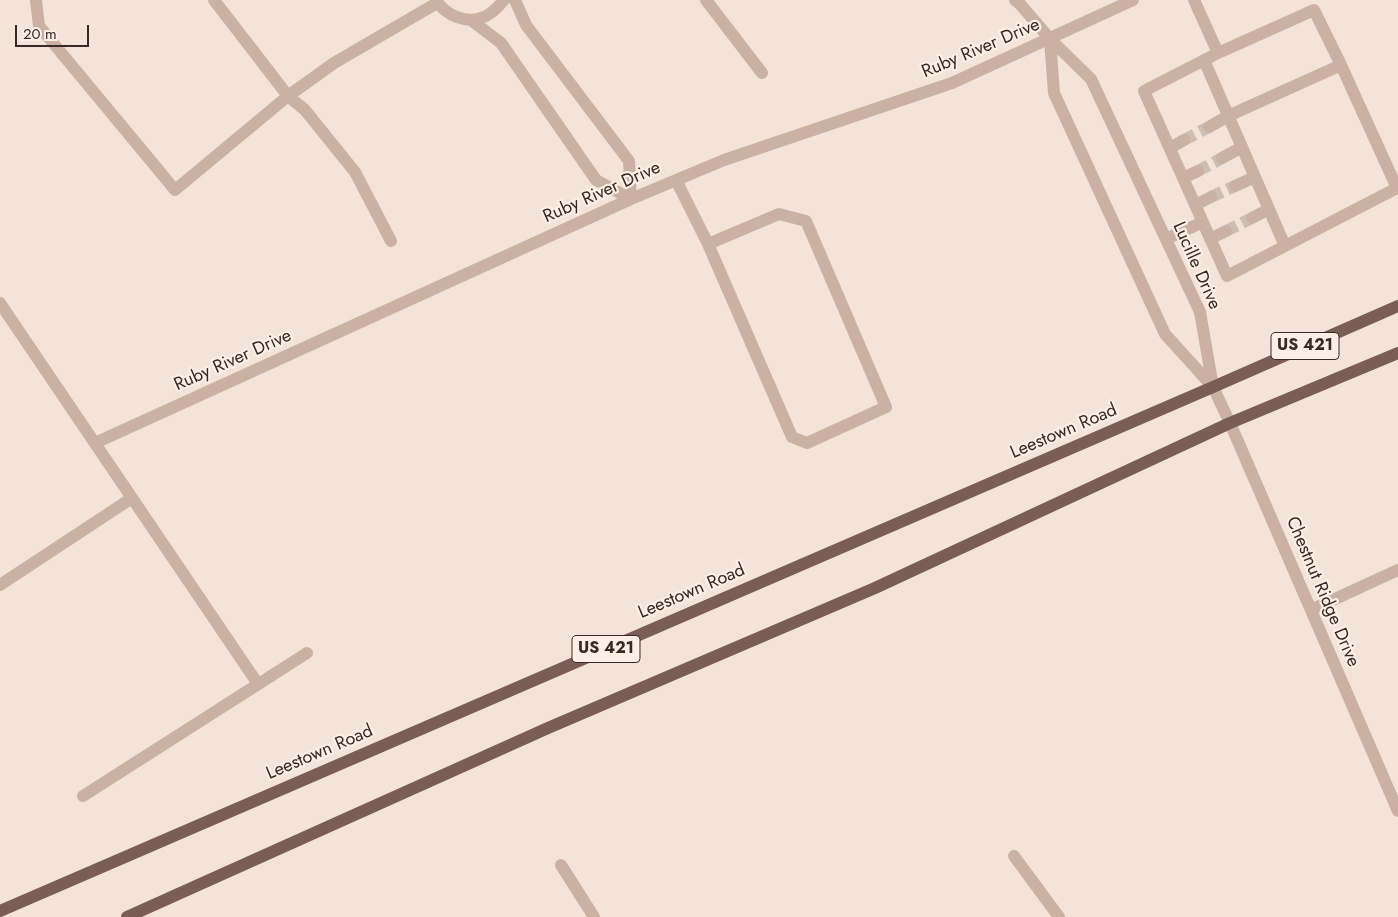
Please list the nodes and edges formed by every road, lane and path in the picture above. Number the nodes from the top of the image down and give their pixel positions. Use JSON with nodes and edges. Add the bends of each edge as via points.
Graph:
{"nodes":[{"id":1,"x":36,"y":0,"type":"edge"},
{"id":2,"x":214,"y":0,"type":"edge"},
{"id":3,"x":504,"y":0,"type":"edge"},
{"id":4,"x":515,"y":0,"type":"edge"},
{"id":5,"x":706,"y":0,"type":"edge"},
{"id":6,"x":1015,"y":0,"type":"edge"},
{"id":7,"x":1134,"y":0,"type":"edge"},
{"id":8,"x":1194,"y":0,"type":"edge"},
{"id":9,"x":436,"y":1,"type":"edge"},
{"id":10,"x":471,"y":20,"type":"junction"},
{"id":11,"x":1050,"y":40,"type":"junction"},
{"id":12,"x":1218,"y":53,"type":"junction"},
{"id":13,"x":1204,"y":60,"type":"junction"},
{"id":14,"x":1340,"y":65,"type":"junction"},
{"id":15,"x":762,"y":73,"type":"dead end"},
{"id":16,"x":288,"y":96,"type":"junction"},
{"id":17,"x":1228,"y":116,"type":"junction"},
{"id":18,"x":1209,"y":127,"type":"tunnel mouth"},
{"id":19,"x":1184,"y":140,"type":"tunnel mouth"},
{"id":20,"x":1242,"y":147,"type":"junction"},
{"id":21,"x":1170,"y":148,"type":"junction"},
{"id":22,"x":1222,"y":158,"type":"tunnel mouth"},
{"id":23,"x":1198,"y":171,"type":"tunnel mouth"},
{"id":24,"x":1255,"y":176,"type":"junction"},
{"id":25,"x":1183,"y":178,"type":"junction"},
{"id":26,"x":676,"y":180,"type":"junction"},
{"id":27,"x":1235,"y":186,"type":"tunnel mouth"},
{"id":28,"x":1211,"y":197,"type":"tunnel mouth"},
{"id":29,"x":631,"y":199,"type":"junction"},
{"id":30,"x":1195,"y":205,"type":"junction"},
{"id":31,"x":1269,"y":209,"type":"junction"},
{"id":32,"x":1252,"y":218,"type":"tunnel mouth"},
{"id":33,"x":1203,"y":222,"type":"junction"},
{"id":34,"x":1226,"y":231,"type":"tunnel mouth"},
{"id":35,"x":1166,"y":239,"type":"junction"},
{"id":36,"x":1210,"y":239,"type":"junction"},
{"id":37,"x":391,"y":241,"type":"dead end"},
{"id":38,"x":708,"y":244,"type":"junction"},
{"id":39,"x":1285,"y":246,"type":"junction"},
{"id":40,"x":1398,"y":306,"type":"edge"},
{"id":41,"x":2,"y":309,"type":"edge"},
{"id":42,"x":1398,"y":353,"type":"edge"},
{"id":43,"x":1213,"y":387,"type":"junction"},
{"id":44,"x":1230,"y":423,"type":"junction"},
{"id":45,"x":95,"y":443,"type":"junction"},
{"id":46,"x":132,"y":498,"type":"junction"},
{"id":47,"x":1398,"y":570,"type":"edge"},
{"id":48,"x":0,"y":585,"type":"edge"},
{"id":49,"x":1311,"y":610,"type":"junction"},
{"id":50,"x":307,"y":653,"type":"dead end"},
{"id":51,"x":258,"y":684,"type":"junction"},
{"id":52,"x":84,"y":796,"type":"dead end"},
{"id":53,"x":1398,"y":810,"type":"edge"},
{"id":54,"x":1014,"y":856,"type":"dead end"},
{"id":55,"x":561,"y":865,"type":"dead end"},
{"id":56,"x":0,"y":912,"type":"edge"},
{"id":57,"x":127,"y":917,"type":"edge"},
{"id":58,"x":594,"y":917,"type":"edge"},
{"id":59,"x":1059,"y":917,"type":"edge"}],
"edges":[{"from":1,"to":16,"type":"street","via":[[39,26],[175,190]]},
{"from":2,"to":16,"type":"street"},
{"from":3,"to":10,"type":"street","via":[[496,10]]},
{"from":4,"to":29,"type":"street","via":[[526,25],[629,161]]},
{"from":5,"to":15,"type":"street"},
{"from":6,"to":11,"type":"street","name":"Lucille Drive"},
{"from":7,"to":11,"type":"street","name":"Ruby River Drive"},
{"from":8,"to":12,"type":"street"},
{"from":9,"to":10,"type":"street","via":[[446,12]]},
{"from":9,"to":16,"type":"street","via":[[334,63]]},
{"from":10,"to":29,"type":"street","via":[[500,43],[596,180]]},
{"from":11,"to":26,"type":"street","name":"Ruby River Drive","via":[[952,83],[724,160]]},
{"from":11,"to":35,"type":"street","name":"Lucille Drive","via":[[1091,79]]},
{"from":11,"to":43,"type":"street","via":[[1054,93],[1165,334]]},
{"from":12,"to":13,"type":"street"},
{"from":12,"to":14,"type":"street","via":[[1314,10]]},
{"from":13,"to":17,"type":"street"},
{"from":13,"to":21,"type":"street","via":[[1144,91]]},
{"from":14,"to":17,"type":"street"},
{"from":14,"to":39,"type":"street","via":[[1397,188]]},
{"from":16,"to":37,"type":"street","via":[[305,110],[355,172]]},
{"from":17,"to":18,"type":"street"},
{"from":17,"to":20,"type":"street"},
{"from":19,"to":21,"type":"street"},
{"from":20,"to":22,"type":"street"},
{"from":20,"to":24,"type":"street"},
{"from":21,"to":25,"type":"street"},
{"from":23,"to":25,"type":"street"},
{"from":24,"to":27,"type":"street"},
{"from":24,"to":31,"type":"street"},
{"from":25,"to":30,"type":"street"},
{"from":26,"to":29,"type":"street","name":"Ruby River Drive"},
{"from":26,"to":38,"type":"street"},
{"from":28,"to":30,"type":"street"},
{"from":29,"to":45,"type":"street","name":"Ruby River Drive"},
{"from":30,"to":33,"type":"street"},
{"from":31,"to":32,"type":"street"},
{"from":31,"to":39,"type":"street"},
{"from":33,"to":35,"type":"street"},
{"from":33,"to":36,"type":"street"},
{"from":34,"to":36,"type":"street"},
{"from":35,"to":43,"type":"street","name":"Lucille Drive","via":[[1200,312]]},
{"from":36,"to":39,"type":"street","via":[[1227,276]]},
{"from":38,"to":38,"type":"street","via":[[780,214],[806,221],[886,407],[807,443],[792,437]]},
{"from":40,"to":43,"type":"main road","name":"Leestown Road","number":"US 421"},
{"from":41,"to":45,"type":"street"},
{"from":42,"to":44,"type":"main road","number":"US 421"},
{"from":43,"to":44,"type":"street","name":"Chestnut Ridge Drive"},
{"from":43,"to":56,"type":"main road","name":"Leestown Road","number":"US 421"},
{"from":44,"to":49,"type":"street","name":"Chestnut Ridge Drive"},
{"from":44,"to":57,"type":"main road","number":"US 421","via":[[875,588],[548,728]]},
{"from":45,"to":46,"type":"street"},
{"from":46,"to":48,"type":"street"},
{"from":46,"to":51,"type":"street"},
{"from":47,"to":49,"type":"street"},
{"from":49,"to":53,"type":"street","name":"Chestnut Ridge Drive"},
{"from":50,"to":51,"type":"street"},
{"from":51,"to":52,"type":"street"},
{"from":54,"to":59,"type":"street"},
{"from":55,"to":58,"type":"street"}]}
